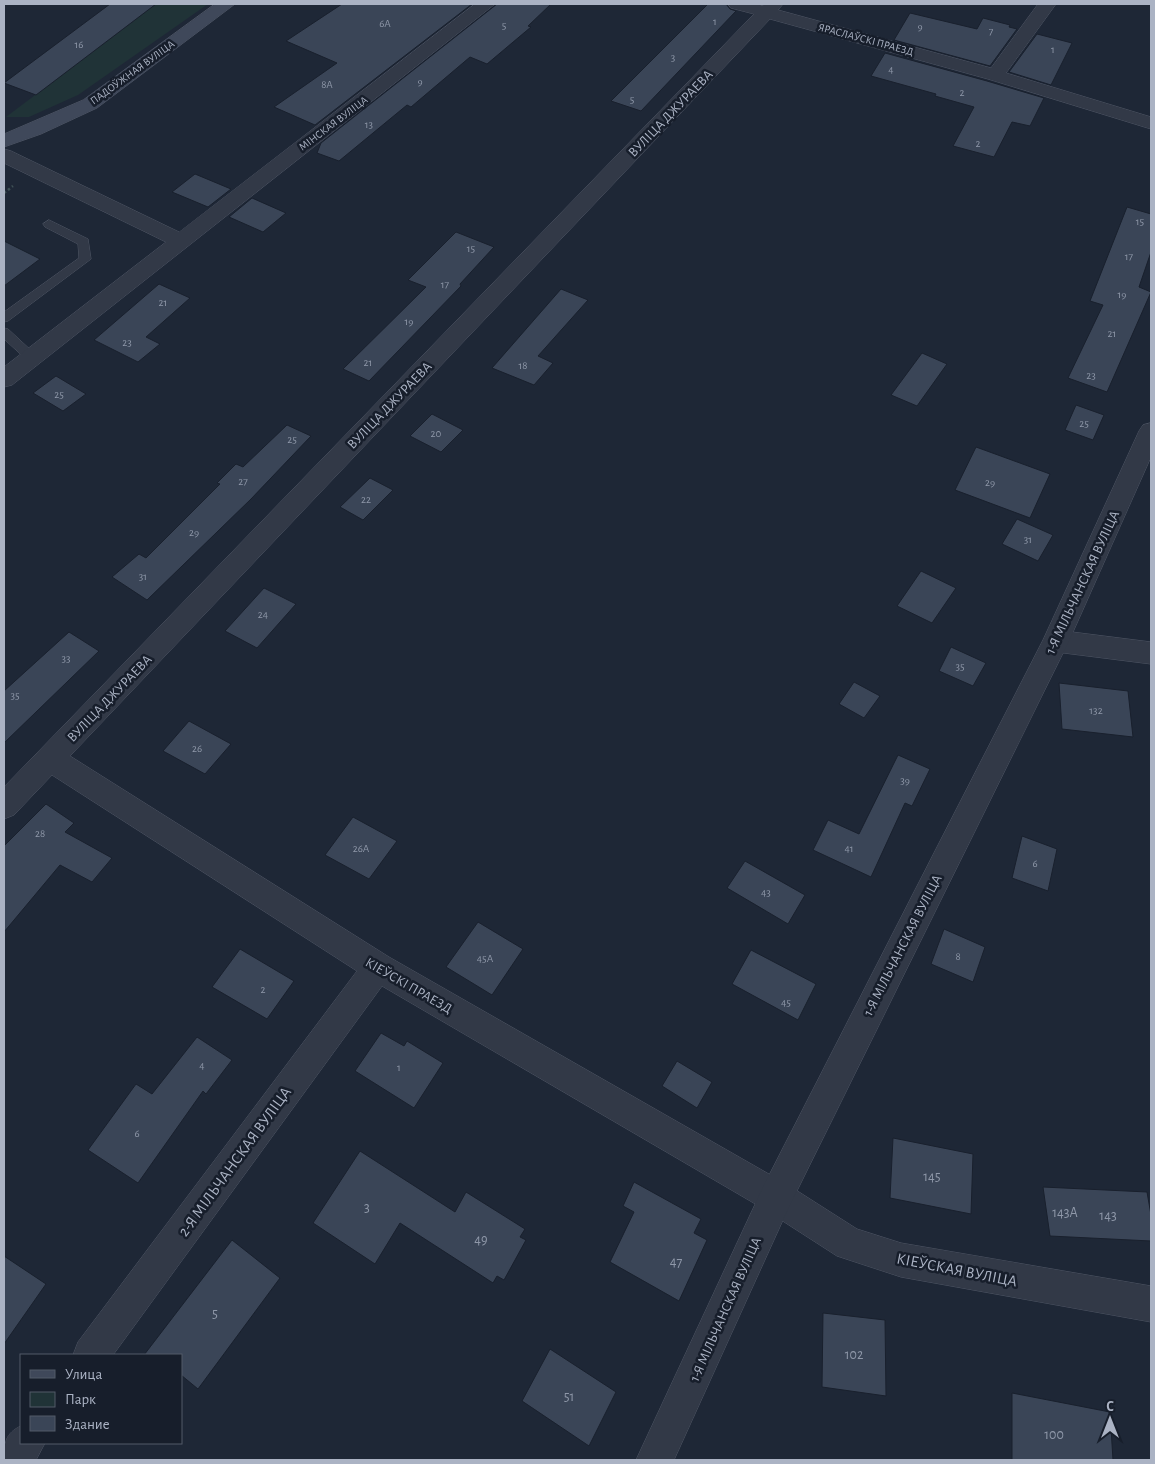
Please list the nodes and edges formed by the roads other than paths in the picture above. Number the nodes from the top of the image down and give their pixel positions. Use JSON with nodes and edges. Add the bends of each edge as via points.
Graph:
{"nodes":[{"id":1,"x":226,"y":4,"type":"edge"},
{"id":2,"x":486,"y":4,"type":"edge"},
{"id":3,"x":737,"y":4,"type":"edge"},
{"id":4,"x":1047,"y":4,"type":"edge"},
{"id":5,"x":770,"y":8,"type":"edge"},
{"id":6,"x":995,"y":75,"type":"junction"},
{"id":7,"x":1151,"y":123,"type":"edge"},
{"id":8,"x":4,"y":141,"type":"edge"},
{"id":9,"x":4,"y":155,"type":"edge"},
{"id":10,"x":49,"y":224,"type":"dead end"},
{"id":11,"x":179,"y":240,"type":"junction"},
{"id":12,"x":4,"y":318,"type":"edge"},
{"id":13,"x":4,"y":332,"type":"edge"},
{"id":14,"x":31,"y":357,"type":"junction"},
{"id":15,"x":4,"y":379,"type":"edge"},
{"id":16,"x":1151,"y":431,"type":"edge"},
{"id":17,"x":1056,"y":641,"type":"junction"},
{"id":18,"x":1151,"y":653,"type":"edge"},
{"id":19,"x":50,"y":759,"type":"junction"},
{"id":20,"x":4,"y":806,"type":"edge"},
{"id":21,"x":378,"y":967,"type":"junction"},
{"id":22,"x":776,"y":1197,"type":"junction"},
{"id":23,"x":1151,"y":1304,"type":"edge"},
{"id":24,"x":92,"y":1354,"type":"edge"},
{"id":25,"x":25,"y":1444,"type":"edge"},
{"id":26,"x":13,"y":1460,"type":"edge"},
{"id":27,"x":655,"y":1460,"type":"edge"}],
"edges":[{"from":1,"to":8,"type":"main road","name":"ПАДОЎЖНАЯ ВУЛІЦА","via":[[90,104]]},
{"from":2,"to":11,"type":"street","name":"МІНСКАЯ ВУЛІЦА"},
{"from":3,"to":5,"type":"street","name":"ЯРАСЛАЎСКІ ПРАЕЗД"},
{"from":4,"to":6,"type":"street"},
{"from":5,"to":6,"type":"street","name":"ЯРАСЛАЎСКІ ПРАЕЗД"},
{"from":5,"to":19,"type":"street","name":"ВУЛІЦА ДЖУРАЕВА"},
{"from":6,"to":7,"type":"street","name":"ЯРАСЛАЎСКІ ПРАЕЗД"},
{"from":9,"to":11,"type":"street"},
{"from":10,"to":12,"type":"lane","via":[[84,242],[85,259]]},
{"from":11,"to":14,"type":"street","name":"МІНСКАЯ ВУЛІЦА"},
{"from":13,"to":14,"type":"lane"},
{"from":14,"to":15,"type":"street","name":"МІНСКАЯ ВУЛІЦА"},
{"from":16,"to":17,"type":"street","name":"1-Я МІЛЬЧАНСКАЯ ВУЛІЦА"},
{"from":17,"to":18,"type":"street"},
{"from":17,"to":22,"type":"street","name":"1-Я МІЛЬЧАНСКАЯ ВУЛІЦА"},
{"from":19,"to":20,"type":"street","name":"ВУЛІЦА ДЖУРАЕВА"},
{"from":19,"to":21,"type":"street","name":"КІЕЎСКІ ПРАЕЗД"},
{"from":21,"to":22,"type":"street","name":"КІЕЎСКІ ПРАЕЗД"},
{"from":21,"to":24,"type":"street","name":"2-Я МІЛЬЧАНСКАЯ ВУЛІЦА"},
{"from":22,"to":23,"type":"street","name":"КІЕЎСКАЯ ВУЛІЦА","via":[[849,1244],[901,1260]]},
{"from":22,"to":27,"type":"street","name":"1-Я МІЛЬЧАНСКАЯ ВУЛІЦА"},
{"from":25,"to":26,"type":"street"}]}
